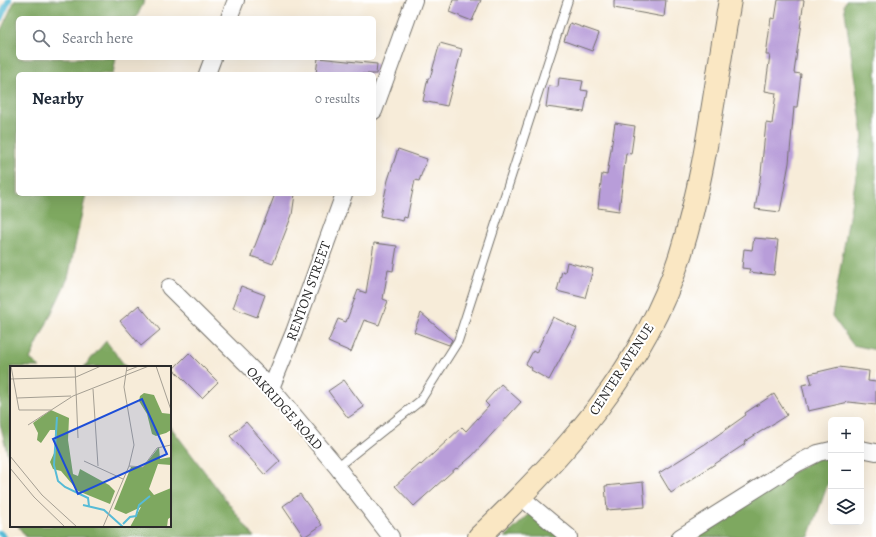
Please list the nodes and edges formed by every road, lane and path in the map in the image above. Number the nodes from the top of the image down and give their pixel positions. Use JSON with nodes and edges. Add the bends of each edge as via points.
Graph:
{"nodes":[{"id":1,"x":236,"y":0,"type":"edge"},
{"id":2,"x":414,"y":0,"type":"edge"},
{"id":3,"x":568,"y":0,"type":"edge"},
{"id":4,"x":730,"y":0,"type":"edge"},
{"id":5,"x":230,"y":16,"type":"edge"},
{"id":6,"x":212,"y":60,"type":"edge"},
{"id":7,"x":207,"y":72,"type":"edge"},
{"id":8,"x":376,"y":105,"type":"edge"},
{"id":9,"x":343,"y":196,"type":"edge"},
{"id":10,"x":169,"y":287,"type":"dead end"},
{"id":11,"x":271,"y":388,"type":"junction"},
{"id":12,"x":864,"y":450,"type":"edge"},
{"id":13,"x":828,"y":451,"type":"edge"},
{"id":14,"x":876,"y":452,"type":"edge"},
{"id":15,"x":337,"y":467,"type":"junction"},
{"id":16,"x":521,"y":497,"type":"junction"},
{"id":17,"x":391,"y":537,"type":"edge"},
{"id":18,"x":479,"y":537,"type":"edge"},
{"id":19,"x":569,"y":537,"type":"edge"},
{"id":20,"x":680,"y":537,"type":"edge"}],
"edges":[{"from":1,"to":5,"type":"street"},
{"from":2,"to":8,"type":"street"},
{"from":3,"to":15,"type":"lane","via":[[458,341],[420,401]]},
{"from":4,"to":16,"type":"street","name":"CENTER AVENUE","via":[[697,189],[680,256],[656,315],[641,344],[602,403]]},
{"from":6,"to":7,"type":"street"},
{"from":9,"to":11,"type":"street","name":"RENTON STREET"},
{"from":10,"to":11,"type":"street","name":"OAKRIDGE ROAD"},
{"from":11,"to":15,"type":"street","name":"OAKRIDGE ROAD"},
{"from":12,"to":14,"type":"street"},
{"from":13,"to":20,"type":"street","via":[[798,463]]},
{"from":15,"to":17,"type":"street","name":"OAKRIDGE ROAD"},
{"from":16,"to":18,"type":"street","name":"CENTER AVENUE"},
{"from":16,"to":19,"type":"street"}]}
